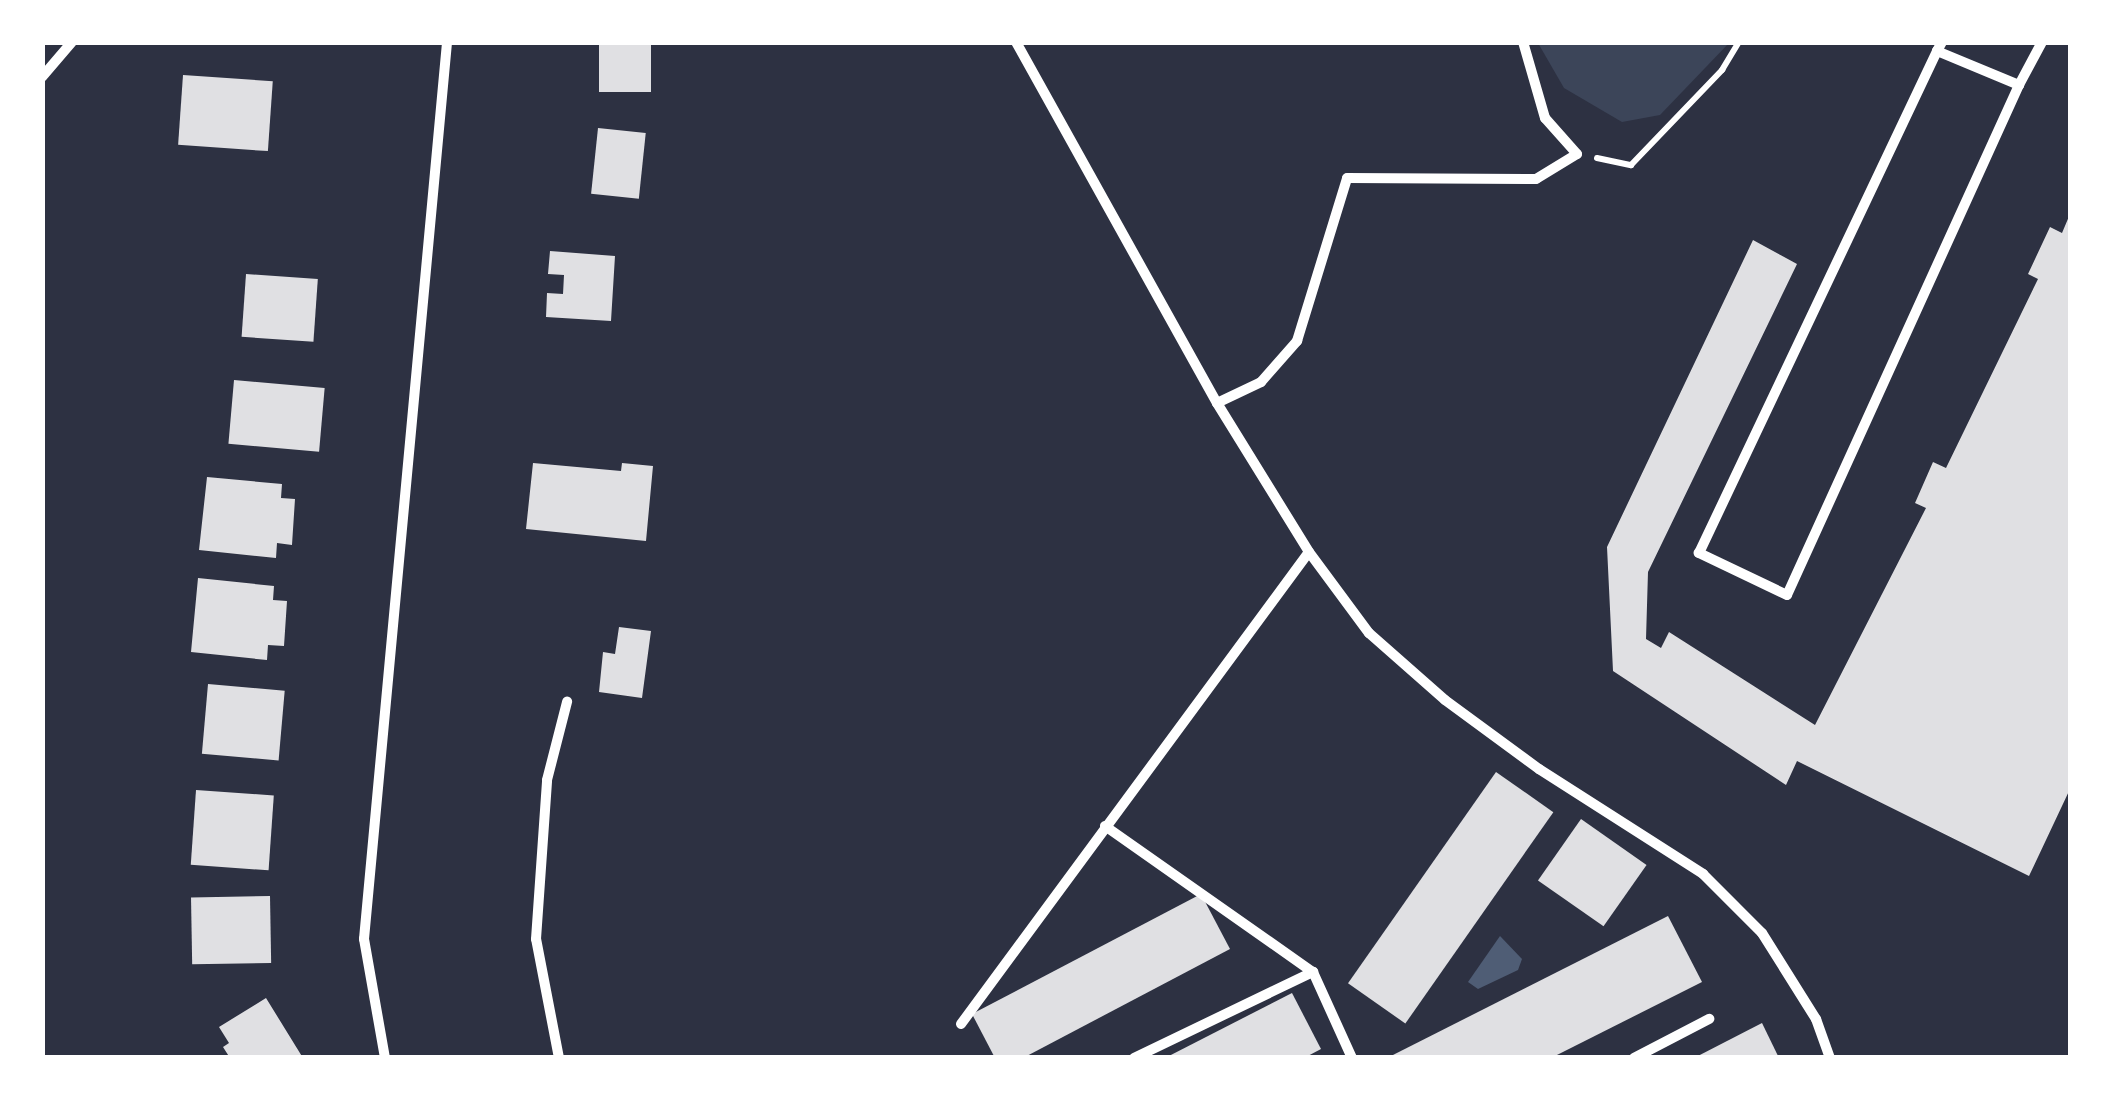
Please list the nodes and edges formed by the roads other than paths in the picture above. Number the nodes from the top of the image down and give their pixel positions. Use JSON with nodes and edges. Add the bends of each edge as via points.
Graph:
{"nodes":[{"id":1,"x":72,"y":42,"type":"edge"},
{"id":2,"x":447,"y":42,"type":"edge"},
{"id":3,"x":1016,"y":42,"type":"edge"},
{"id":4,"x":1523,"y":42,"type":"edge"},
{"id":5,"x":2042,"y":42,"type":"edge"},
{"id":6,"x":1939,"y":47,"type":"edge"},
{"id":7,"x":42,"y":77,"type":"edge"},
{"id":8,"x":2019,"y":86,"type":"junction"},
{"id":9,"x":1217,"y":402,"type":"junction"},
{"id":10,"x":1310,"y":552,"type":"junction"},
{"id":11,"x":567,"y":702,"type":"dead end"},
{"id":12,"x":1106,"y":826,"type":"junction"},
{"id":13,"x":1313,"y":972,"type":"junction"},
{"id":14,"x":1709,"y":1019,"type":"dead end"},
{"id":15,"x":961,"y":1024,"type":"dead end"},
{"id":16,"x":385,"y":1058,"type":"edge"},
{"id":17,"x":559,"y":1058,"type":"edge"},
{"id":18,"x":1134,"y":1058,"type":"edge"},
{"id":19,"x":1352,"y":1058,"type":"edge"},
{"id":20,"x":1634,"y":1058,"type":"edge"},
{"id":21,"x":1830,"y":1058,"type":"edge"}],
"edges":[{"from":1,"to":7,"type":"street"},
{"from":2,"to":16,"type":"street","via":[[364,939]]},
{"from":3,"to":9,"type":"street"},
{"from":4,"to":9,"type":"street","via":[[1545,118],[1576,154],[1536,180],[1347,178],[1297,341],[1261,382]]},
{"from":5,"to":8,"type":"street"},
{"from":6,"to":8,"type":"street"},
{"from":6,"to":8,"type":"street","via":[[1699,553],[1787,595]]},
{"from":9,"to":10,"type":"street"},
{"from":10,"to":12,"type":"street"},
{"from":10,"to":21,"type":"street","via":[[1369,632],[1444,700],[1703,874],[1762,933],[1816,1019]]},
{"from":11,"to":17,"type":"street","via":[[547,780],[536,939]]},
{"from":12,"to":13,"type":"street"},
{"from":12,"to":15,"type":"street"},
{"from":13,"to":18,"type":"street"},
{"from":13,"to":19,"type":"street"},
{"from":14,"to":20,"type":"street"}]}
